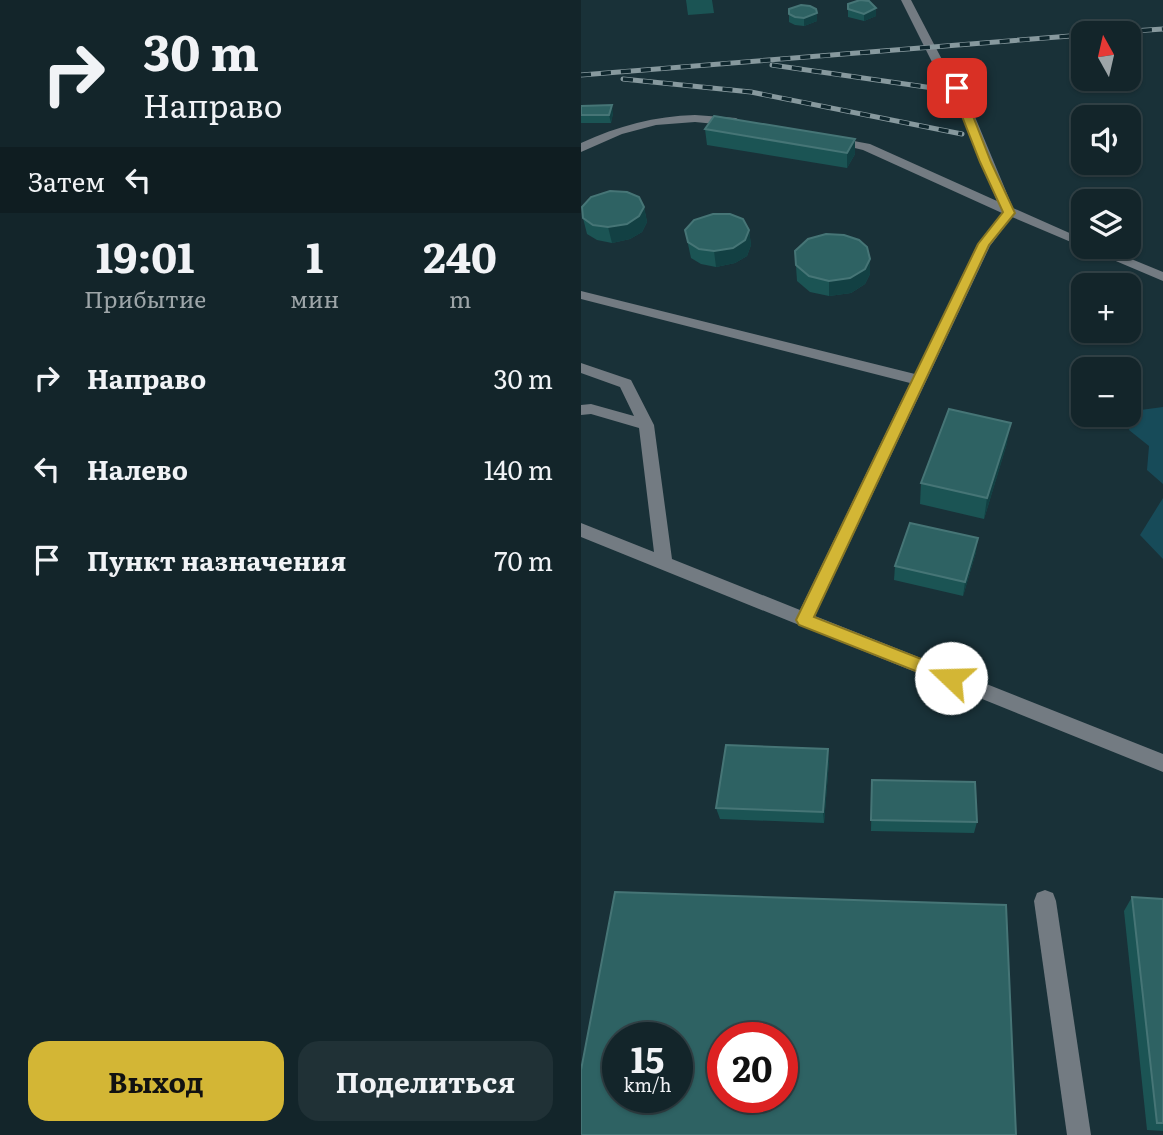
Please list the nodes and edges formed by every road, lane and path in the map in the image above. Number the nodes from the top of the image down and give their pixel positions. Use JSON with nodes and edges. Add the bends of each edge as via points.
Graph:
{"nodes":[{"id":1,"x":906,"y":0,"type":"edge"},
{"id":2,"x":745,"y":124,"type":"edge"},
{"id":3,"x":812,"y":137,"type":"edge"},
{"id":4,"x":581,"y":148,"type":"edge"},
{"id":5,"x":1009,"y":213,"type":"junction"},
{"id":6,"x":1071,"y":239,"type":"edge"},
{"id":7,"x":1120,"y":259,"type":"edge"},
{"id":8,"x":1163,"y":277,"type":"edge"},
{"id":9,"x":581,"y":295,"type":"edge"},
{"id":10,"x":581,"y":368,"type":"edge"},
{"id":11,"x":919,"y":380,"type":"junction"},
{"id":12,"x":581,"y":410,"type":"edge"},
{"id":13,"x":646,"y":425,"type":"junction"},
{"id":14,"x":581,"y":530,"type":"edge"},
{"id":15,"x":664,"y":564,"type":"junction"},
{"id":16,"x":804,"y":620,"type":"junction"},
{"id":17,"x":1163,"y":762,"type":"edge"},
{"id":18,"x":1045,"y":901,"type":"dead end"},
{"id":19,"x":1079,"y":1135,"type":"edge"}],
"edges":[{"from":1,"to":5,"type":"lane","via":[[944,74],[957,88]]},
{"from":2,"to":4,"type":"lane","via":[[657,119],[612,132]]},
{"from":3,"to":5,"type":"lane","via":[[866,147]]},
{"from":5,"to":6,"type":"lane"},
{"from":5,"to":11,"type":"lane","via":[[984,244]]},
{"from":7,"to":8,"type":"lane"},
{"from":9,"to":11,"type":"lane"},
{"from":10,"to":13,"type":"lane","via":[[626,384]]},
{"from":11,"to":16,"type":"lane"},
{"from":12,"to":13,"type":"lane"},
{"from":13,"to":15,"type":"lane"},
{"from":14,"to":15,"type":"lane"},
{"from":15,"to":16,"type":"lane"},
{"from":16,"to":17,"type":"lane"},
{"from":18,"to":19,"type":"lane"}]}
